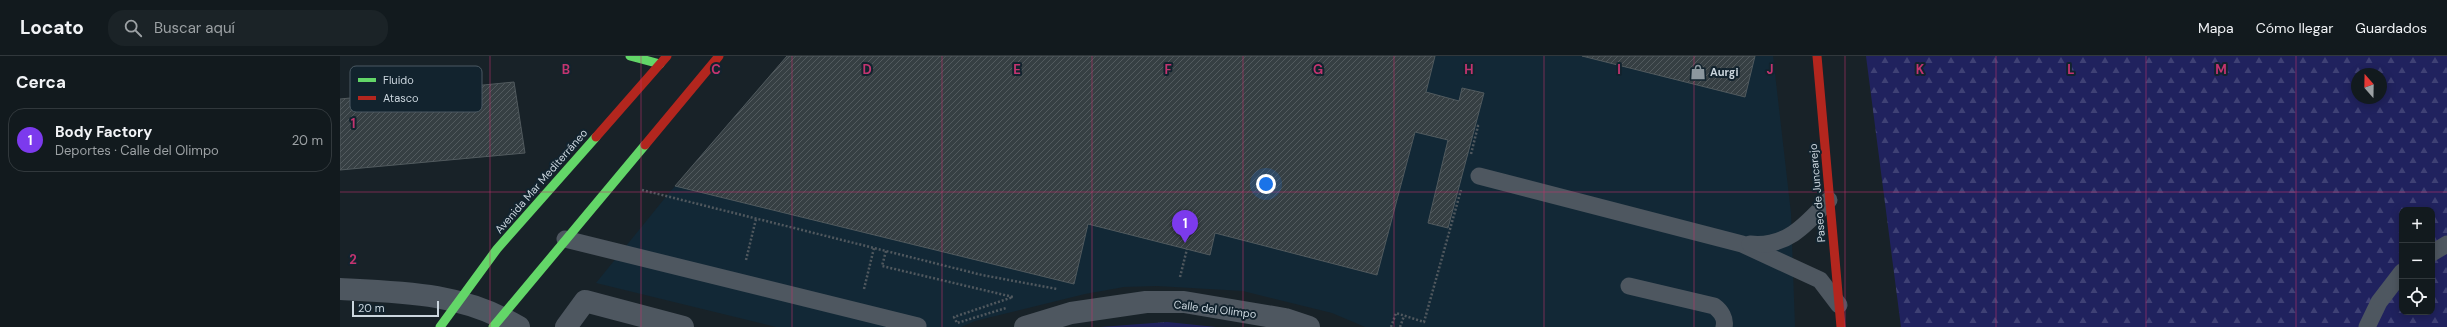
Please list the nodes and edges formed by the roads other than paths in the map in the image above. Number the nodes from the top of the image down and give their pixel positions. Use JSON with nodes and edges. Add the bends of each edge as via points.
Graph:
{"nodes":[{"id":1,"x":630,"y":56,"type":"edge"},
{"id":2,"x":667,"y":56,"type":"edge"},
{"id":3,"x":719,"y":56,"type":"edge"},
{"id":4,"x":1817,"y":56,"type":"edge"},
{"id":5,"x":660,"y":64,"type":"junction"},
{"id":6,"x":1479,"y":176,"type":"dead end"},
{"id":7,"x":1829,"y":200,"type":"junction"},
{"id":8,"x":565,"y":239,"type":"junction"},
{"id":9,"x":1742,"y":244,"type":"junction"},
{"id":10,"x":2447,"y":244,"type":"edge"},
{"id":11,"x":2435,"y":251,"type":"edge"},
{"id":12,"x":2399,"y":276,"type":"edge"},
{"id":13,"x":1629,"y":286,"type":"dead end"},
{"id":14,"x":340,"y":289,"type":"edge"},
{"id":15,"x":458,"y":300,"type":"junction"},
{"id":16,"x":1839,"y":305,"type":"junction"},
{"id":17,"x":504,"y":323,"type":"edge"},
{"id":18,"x":1284,"y":323,"type":"edge"},
{"id":19,"x":918,"y":326,"type":"dead end"},
{"id":20,"x":440,"y":327,"type":"edge"},
{"id":21,"x":566,"y":327,"type":"edge"},
{"id":22,"x":683,"y":327,"type":"edge"},
{"id":23,"x":1026,"y":327,"type":"edge"},
{"id":24,"x":1309,"y":327,"type":"edge"},
{"id":25,"x":1724,"y":327,"type":"edge"},
{"id":26,"x":1840,"y":327,"type":"edge"},
{"id":27,"x":2367,"y":327,"type":"edge"}],
"edges":[{"from":1,"to":5,"type":"street"},
{"from":2,"to":5,"type":"street","name":"Avenida Mar Mediterráneo"},
{"from":3,"to":8,"type":"street"},
{"from":4,"to":7,"type":"street","name":"Paseo de Juncarejo"},
{"from":5,"to":15,"type":"street","name":"Avenida Mar Mediterráneo","via":[[497,248]]},
{"from":6,"to":9,"type":"lane"},
{"from":7,"to":9,"type":"lane","via":[[1791,237],[1762,246]]},
{"from":7,"to":16,"type":"street","name":"Paseo de Juncarejo"},
{"from":8,"to":17,"type":"street"},
{"from":8,"to":19,"type":"lane"},
{"from":9,"to":16,"type":"lane","via":[[1820,280]]},
{"from":10,"to":11,"type":"lane"},
{"from":12,"to":27,"type":"lane","via":[[2379,302]]},
{"from":13,"to":25,"type":"lane","via":[[1714,306],[1720,311],[1725,322]]},
{"from":14,"to":15,"type":"street","via":[[406,293]]},
{"from":15,"to":17,"type":"street"},
{"from":15,"to":20,"type":"street","name":"Avenida Mar Mediterráneo"},
{"from":16,"to":26,"type":"street","name":"Paseo de Juncarejo"},
{"from":18,"to":23,"type":"street","name":"Calle del Olimpo","via":[[1184,302],[1146,302],[1071,313]]},
{"from":18,"to":24,"type":"street","name":"Calle del Olimpo"},
{"from":21,"to":22,"type":"street","via":[[585,301]]}]}
